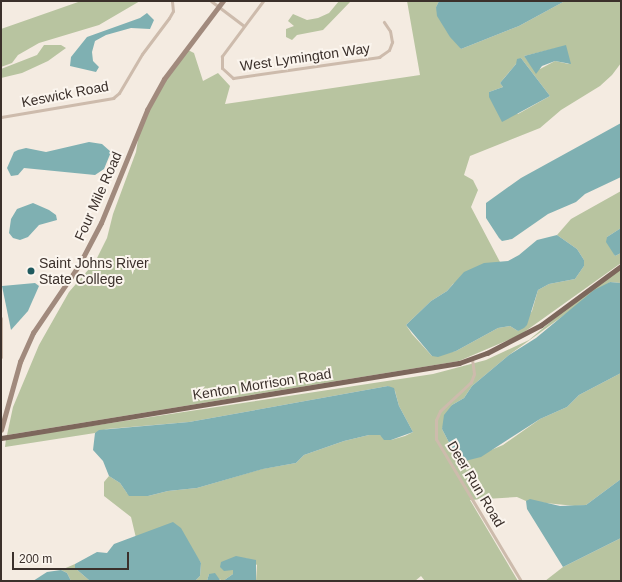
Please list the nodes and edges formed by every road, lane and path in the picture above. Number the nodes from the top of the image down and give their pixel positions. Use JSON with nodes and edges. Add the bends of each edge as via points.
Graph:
{"nodes":[{"id":1,"x":172,"y":1,"type":"edge"},
{"id":2,"x":211,"y":1,"type":"edge"},
{"id":3,"x":223,"y":1,"type":"edge"},
{"id":4,"x":263,"y":1,"type":"edge"},
{"id":5,"x":219,"y":6,"type":"junction"},
{"id":6,"x":384,"y":22,"type":"dead end"},
{"id":7,"x":244,"y":26,"type":"junction"},
{"id":8,"x":1,"y":117,"type":"edge"},
{"id":9,"x":621,"y":266,"type":"edge"},
{"id":10,"x":1,"y":318,"type":"edge"},
{"id":11,"x":1,"y":357,"type":"edge"},
{"id":12,"x":472,"y":360,"type":"junction"},
{"id":13,"x":1,"y":430,"type":"edge"},
{"id":14,"x":1,"y":438,"type":"edge"},
{"id":15,"x":521,"y":581,"type":"edge"}],
"edges":[{"from":1,"to":8,"type":"street","name":"Keswick Road","via":[[171,15],[142,54],[116,96],[109,100]]},
{"from":2,"to":5,"type":"street"},
{"from":3,"to":5,"type":"main road","name":"Four Mile Road"},
{"from":4,"to":7,"type":"street"},
{"from":5,"to":7,"type":"street"},
{"from":5,"to":13,"type":"main road","name":"Four Mile Road","via":[[164,79],[147,110],[101,223],[79,265],[37,327],[20,362]]},
{"from":6,"to":7,"type":"street","name":"West Lymington Way","via":[[390,31],[392,42],[389,50],[379,57],[238,79],[227,74],[221,60]]},
{"from":9,"to":12,"type":"main road","name":"Kenton Morrison Road","via":[[522,336]]},
{"from":10,"to":11,"type":"street"},
{"from":12,"to":14,"type":"main road","name":"Kenton Morrison Road"},
{"from":12,"to":15,"type":"street","name":"Deer Run Road","via":[[474,374],[471,382],[440,411],[435,431],[436,439]]}]}
